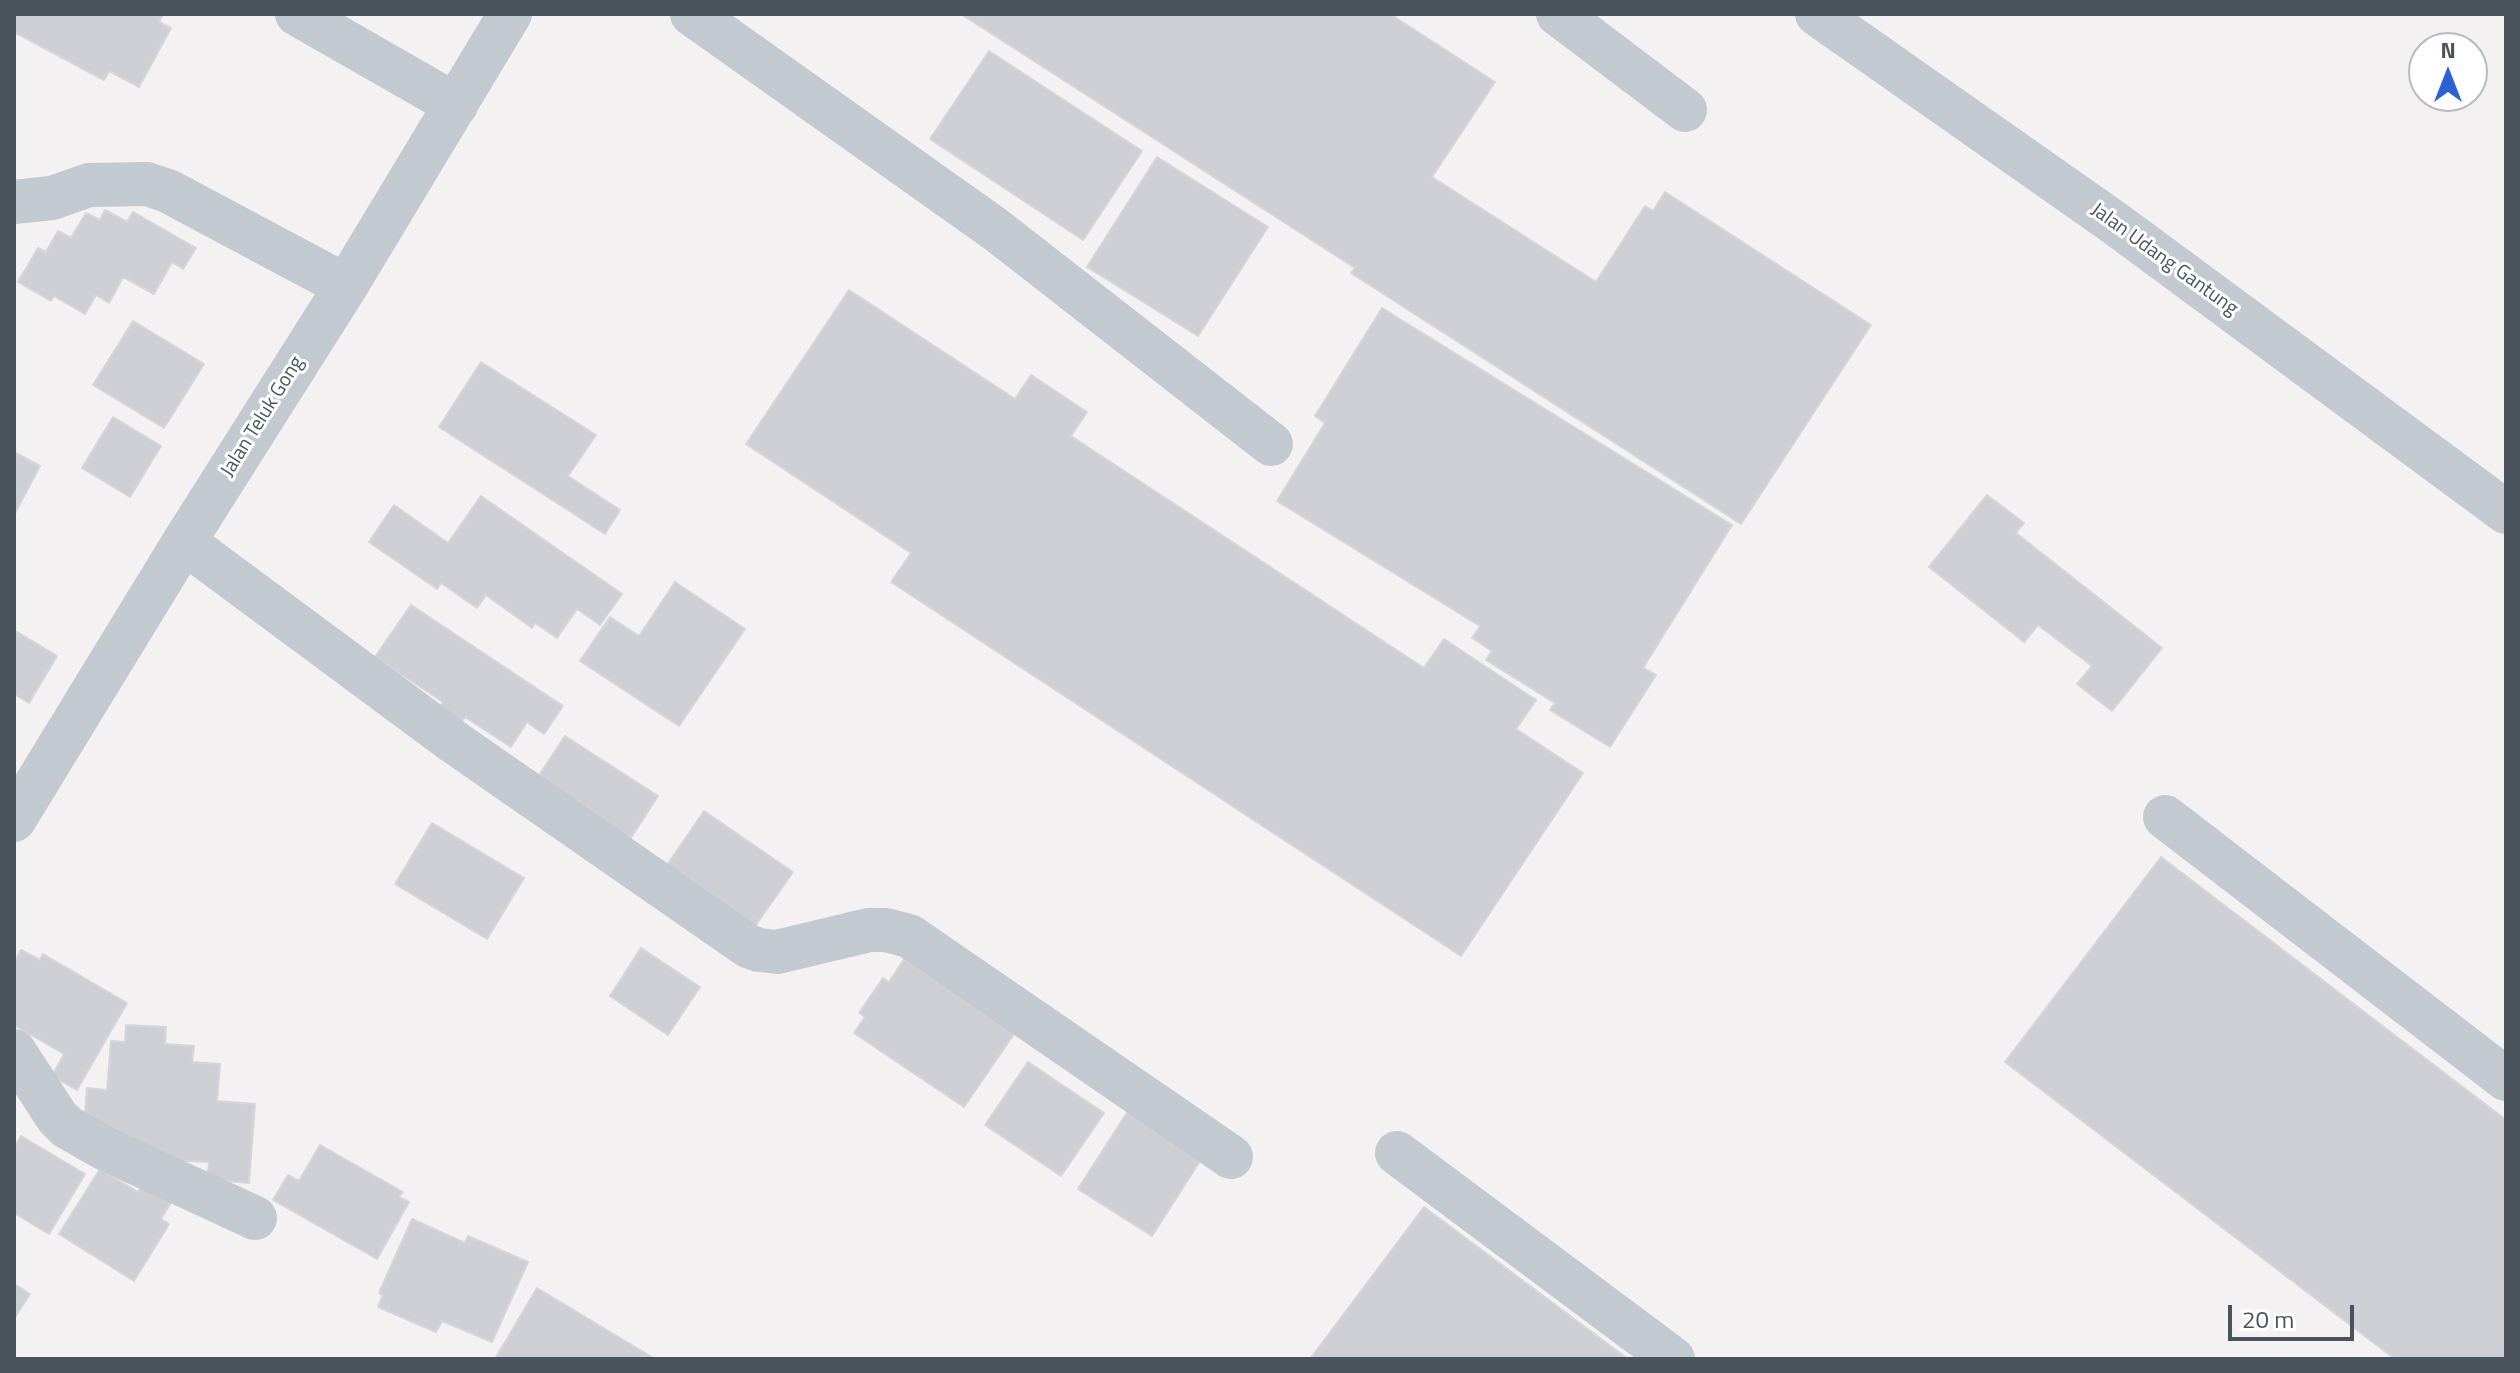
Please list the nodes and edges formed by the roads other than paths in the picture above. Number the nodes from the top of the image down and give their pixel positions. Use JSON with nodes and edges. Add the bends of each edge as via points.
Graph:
{"nodes":[{"id":1,"x":297,"y":14,"type":"edge"},
{"id":2,"x":510,"y":14,"type":"edge"},
{"id":3,"x":692,"y":14,"type":"edge"},
{"id":4,"x":1558,"y":14,"type":"edge"},
{"id":5,"x":1817,"y":14,"type":"edge"},
{"id":6,"x":456,"y":105,"type":"junction"},
{"id":7,"x":1685,"y":110,"type":"dead end"},
{"id":8,"x":14,"y":202,"type":"edge"},
{"id":9,"x":346,"y":286,"type":"junction"},
{"id":10,"x":1271,"y":444,"type":"dead end"},
{"id":11,"x":2506,"y":512,"type":"edge"},
{"id":12,"x":184,"y":542,"type":"junction"},
{"id":13,"x":27,"y":771,"type":"edge"},
{"id":14,"x":2165,"y":817,"type":"dead end"},
{"id":15,"x":14,"y":820,"type":"edge"},
{"id":16,"x":14,"y":1051,"type":"edge"},
{"id":17,"x":2506,"y":1079,"type":"edge"},
{"id":18,"x":1397,"y":1153,"type":"dead end"},
{"id":19,"x":1231,"y":1157,"type":"dead end"},
{"id":20,"x":255,"y":1218,"type":"dead end"},
{"id":21,"x":1673,"y":1359,"type":"edge"}],
"edges":[{"from":1,"to":6,"type":"street"},
{"from":2,"to":6,"type":"street","name":"Jalan Teluk Gong"},
{"from":3,"to":10,"type":"street","via":[[995,229]]},
{"from":4,"to":7,"type":"street"},
{"from":5,"to":11,"type":"street","name":"Jalan Udang Gantung","via":[[2116,224]]},
{"from":6,"to":9,"type":"street","name":"Jalan Teluk Gong"},
{"from":8,"to":9,"type":"street","via":[[52,198],[89,185],[147,184]]},
{"from":9,"to":12,"type":"street","name":"Jalan Teluk Gong"},
{"from":12,"to":13,"type":"street","name":"Jalan Teluk Gong"},
{"from":12,"to":19,"type":"street","via":[[454,742],[748,946],[777,952],[869,930],[909,936]]},
{"from":13,"to":15,"type":"street","name":"Jalan Teluk Gong"},
{"from":14,"to":17,"type":"street"},
{"from":16,"to":20,"type":"street","via":[[67,1127]]},
{"from":18,"to":21,"type":"street"}]}
